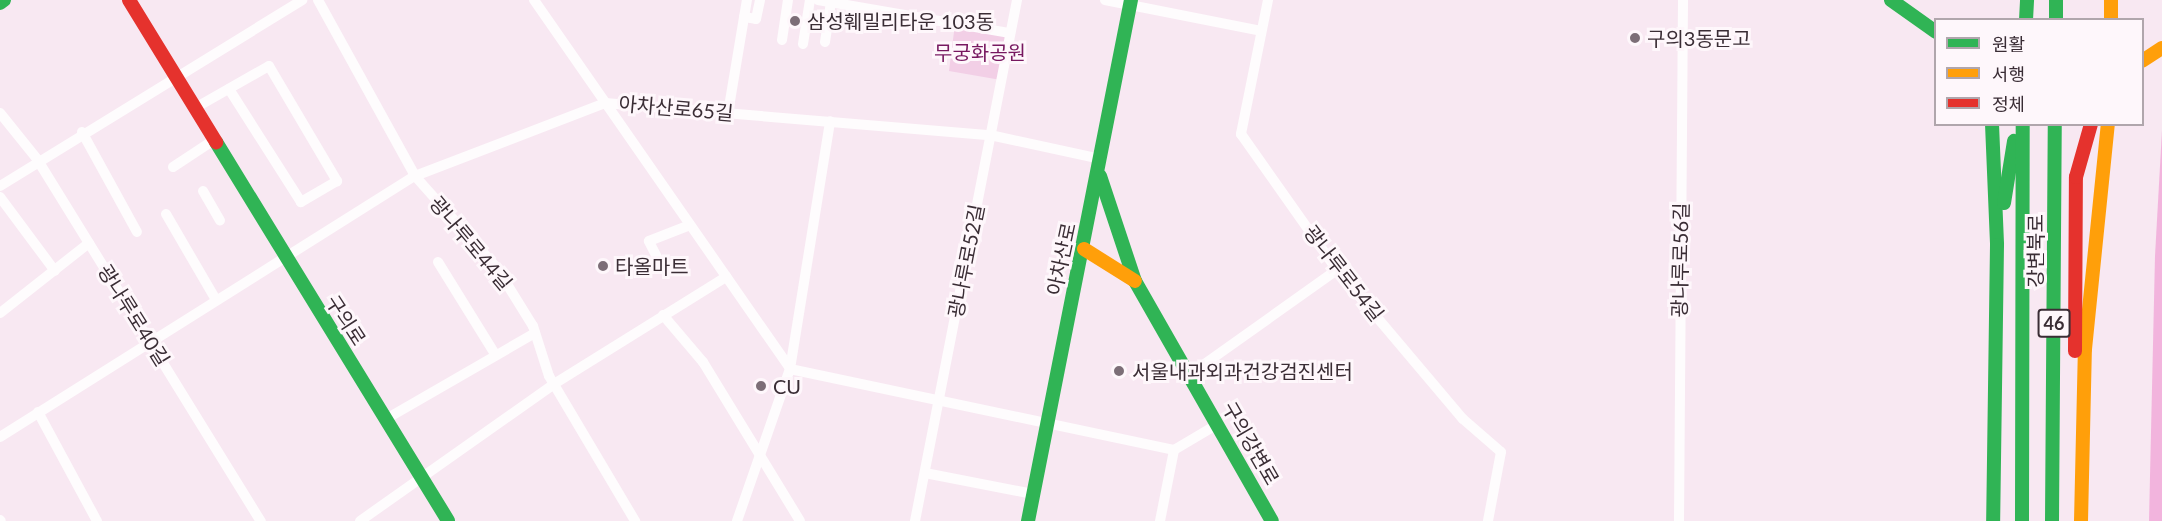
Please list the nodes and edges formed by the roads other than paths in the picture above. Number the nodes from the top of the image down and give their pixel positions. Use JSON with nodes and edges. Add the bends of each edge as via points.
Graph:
{"nodes":[{"id":1,"x":4,"y":0,"type":"edge"},
{"id":2,"x":129,"y":0,"type":"edge"},
{"id":3,"x":302,"y":0,"type":"edge"},
{"id":4,"x":318,"y":0,"type":"edge"},
{"id":5,"x":534,"y":0,"type":"edge"},
{"id":6,"x":747,"y":0,"type":"edge"},
{"id":7,"x":760,"y":0,"type":"edge"},
{"id":8,"x":788,"y":0,"type":"edge"},
{"id":9,"x":810,"y":0,"type":"edge"},
{"id":10,"x":818,"y":0,"type":"edge"},
{"id":11,"x":1017,"y":0,"type":"edge"},
{"id":12,"x":1105,"y":0,"type":"edge"},
{"id":13,"x":1268,"y":0,"type":"edge"},
{"id":14,"x":1683,"y":0,"type":"edge"},
{"id":15,"x":1891,"y":0,"type":"edge"},
{"id":16,"x":2027,"y":0,"type":"edge"},
{"id":17,"x":2056,"y":0,"type":"edge"},
{"id":18,"x":2111,"y":0,"type":"edge"},
{"id":19,"x":831,"y":2,"type":"junction"},
{"id":20,"x":1131,"y":2,"type":"edge"},
{"id":21,"x":0,"y":3,"type":"edge"},
{"id":22,"x":744,"y":17,"type":"junction"},
{"id":23,"x":2026,"y":18,"type":"edge"},
{"id":24,"x":2056,"y":18,"type":"edge"},
{"id":25,"x":2110,"y":18,"type":"edge"},
{"id":26,"x":1261,"y":32,"type":"junction"},
{"id":27,"x":1934,"y":32,"type":"edge"},
{"id":28,"x":1010,"y":33,"type":"junction"},
{"id":29,"x":782,"y":40,"type":"dead end"},
{"id":30,"x":825,"y":42,"type":"dead end"},
{"id":31,"x":803,"y":44,"type":"dead end"},
{"id":32,"x":2162,"y":48,"type":"edge"},
{"id":33,"x":2144,"y":60,"type":"edge"},
{"id":34,"x":174,"y":75,"type":"junction"},
{"id":35,"x":229,"y":89,"type":"junction"},
{"id":36,"x":605,"y":103,"type":"junction"},
{"id":37,"x":195,"y":108,"type":"junction"},
{"id":38,"x":0,"y":113,"type":"edge"},
{"id":39,"x":728,"y":113,"type":"junction"},
{"id":40,"x":830,"y":121,"type":"junction"},
{"id":41,"x":1992,"y":126,"type":"edge"},
{"id":42,"x":2017,"y":126,"type":"edge"},
{"id":43,"x":2023,"y":126,"type":"edge"},
{"id":44,"x":2055,"y":126,"type":"edge"},
{"id":45,"x":2090,"y":126,"type":"edge"},
{"id":46,"x":2108,"y":126,"type":"edge"},
{"id":47,"x":82,"y":132,"type":"junction"},
{"id":48,"x":990,"y":135,"type":"junction"},
{"id":49,"x":214,"y":140,"type":"junction"},
{"id":50,"x":37,"y":159,"type":"junction"},
{"id":51,"x":1100,"y":166,"type":"junction"},
{"id":52,"x":173,"y":167,"type":"dead end"},
{"id":53,"x":415,"y":176,"type":"junction"},
{"id":54,"x":0,"y":186,"type":"edge"},
{"id":55,"x":203,"y":191,"type":"dead end"},
{"id":56,"x":0,"y":197,"type":"edge"},
{"id":57,"x":166,"y":214,"type":"dead end"},
{"id":58,"x":220,"y":220,"type":"dead end"},
{"id":59,"x":690,"y":225,"type":"junction"},
{"id":60,"x":137,"y":232,"type":"dead end"},
{"id":61,"x":89,"y":243,"type":"junction"},
{"id":62,"x":1997,"y":245,"type":"junction"},
{"id":63,"x":1084,"y":249,"type":"junction"},
{"id":64,"x":285,"y":258,"type":"junction"},
{"id":65,"x":438,"y":262,"type":"dead end"},
{"id":66,"x":662,"y":267,"type":"dead end"},
{"id":67,"x":1337,"y":270,"type":"junction"},
{"id":68,"x":55,"y":271,"type":"junction"},
{"id":69,"x":726,"y":277,"type":"junction"},
{"id":70,"x":1135,"y":281,"type":"junction"},
{"id":71,"x":216,"y":300,"type":"junction"},
{"id":72,"x":0,"y":313,"type":"edge"},
{"id":73,"x":663,"y":315,"type":"junction"},
{"id":74,"x":535,"y":333,"type":"junction"},
{"id":75,"x":150,"y":340,"type":"junction"},
{"id":76,"x":495,"y":354,"type":"junction"},
{"id":77,"x":790,"y":369,"type":"junction"},
{"id":78,"x":1190,"y":375,"type":"junction"},
{"id":79,"x":554,"y":384,"type":"junction"},
{"id":80,"x":939,"y":399,"type":"junction"},
{"id":81,"x":38,"y":412,"type":"junction"},
{"id":82,"x":386,"y":419,"type":"junction"},
{"id":83,"x":1047,"y":421,"type":"junction"},
{"id":84,"x":1218,"y":424,"type":"junction"},
{"id":85,"x":0,"y":437,"type":"edge"},
{"id":86,"x":1174,"y":450,"type":"junction"},
{"id":87,"x":759,"y":457,"type":"junction"},
{"id":88,"x":925,"y":473,"type":"junction"},
{"id":89,"x":420,"y":477,"type":"junction"},
{"id":90,"x":2081,"y":490,"type":"junction"},
{"id":91,"x":1033,"y":494,"type":"junction"},
{"id":92,"x":98,"y":521,"type":"edge"},
{"id":93,"x":261,"y":521,"type":"edge"},
{"id":94,"x":360,"y":521,"type":"edge"},
{"id":95,"x":448,"y":521,"type":"edge"},
{"id":96,"x":634,"y":521,"type":"edge"},
{"id":97,"x":737,"y":521,"type":"edge"},
{"id":98,"x":800,"y":521,"type":"edge"},
{"id":99,"x":915,"y":521,"type":"edge"},
{"id":100,"x":1028,"y":521,"type":"edge"},
{"id":101,"x":1160,"y":521,"type":"edge"},
{"id":102,"x":1272,"y":521,"type":"edge"},
{"id":103,"x":1488,"y":521,"type":"edge"},
{"id":104,"x":1679,"y":521,"type":"edge"},
{"id":105,"x":1993,"y":521,"type":"edge"},
{"id":106,"x":2022,"y":521,"type":"edge"},
{"id":107,"x":2052,"y":521,"type":"edge"},
{"id":108,"x":2081,"y":521,"type":"edge"}],
"edges":[{"from":1,"to":21,"type":"main road"},
{"from":2,"to":34,"type":"main road","name":"구의로"},
{"from":3,"to":34,"type":"street"},
{"from":4,"to":53,"type":"street","name":"광나루로44길"},
{"from":5,"to":36,"type":"street"},
{"from":6,"to":22,"type":"street"},
{"from":7,"to":22,"type":"street","via":[[756,19]]},
{"from":8,"to":29,"type":"street"},
{"from":9,"to":31,"type":"street"},
{"from":10,"to":19,"type":"street"},
{"from":11,"to":28,"type":"street","name":"광나루로52길"},
{"from":12,"to":20,"type":"street"},
{"from":13,"to":26,"type":"street","name":"광나루로54길"},
{"from":14,"to":104,"type":"street","name":"광나루로56길"},
{"from":15,"to":27,"type":"main road"},
{"from":16,"to":23,"type":"main road"},
{"from":17,"to":24,"type":"main road"},
{"from":18,"to":25,"type":"main road"},
{"from":19,"to":28,"type":"street"},
{"from":19,"to":30,"type":"street"},
{"from":20,"to":26,"type":"street"},
{"from":20,"to":51,"type":"main road","name":"아차산로"},
{"from":22,"to":39,"type":"street"},
{"from":26,"to":67,"type":"street","name":"광나루로54길","via":[[1241,134]]},
{"from":28,"to":48,"type":"street","name":"광나루로52길"},
{"from":32,"to":33,"type":"main road"},
{"from":34,"to":37,"type":"main road","name":"구의로"},
{"from":34,"to":47,"type":"street"},
{"from":35,"to":35,"type":"street","via":[[269,66],[337,181],[301,202]]},
{"from":35,"to":37,"type":"street"},
{"from":36,"to":39,"type":"street","name":"아차산로65길"},
{"from":36,"to":53,"type":"street","name":"아차산로65길"},
{"from":36,"to":59,"type":"street"},
{"from":37,"to":49,"type":"main road","name":"구의로"},
{"from":38,"to":50,"type":"street","name":"광나루로40길"},
{"from":39,"to":40,"type":"street","name":"아차산로65길"},
{"from":40,"to":48,"type":"street","name":"아차산로65길"},
{"from":40,"to":77,"type":"street"},
{"from":41,"to":62,"type":"main road"},
{"from":42,"to":62,"type":"main road"},
{"from":43,"to":106,"type":"main road","name":"강변북로"},
{"from":44,"to":107,"type":"main road","name":"강변북로","number":"46"},
{"from":45,"to":90,"type":"main road","via":[[2076,177],[2074,376]]},
{"from":46,"to":90,"type":"main road","via":[[2085,349]]},
{"from":47,"to":50,"type":"street"},
{"from":47,"to":60,"type":"street"},
{"from":48,"to":51,"type":"street","name":"아차산로65길"},
{"from":48,"to":80,"type":"street","name":"광나루로52길"},
{"from":49,"to":52,"type":"street"},
{"from":49,"to":64,"type":"main road","name":"구의로"},
{"from":50,"to":54,"type":"street"},
{"from":50,"to":61,"type":"street","name":"광나루로40길"},
{"from":51,"to":63,"type":"main road","name":"아차산로"},
{"from":51,"to":70,"type":"main road"},
{"from":53,"to":64,"type":"street","name":"아차산로65길"},
{"from":53,"to":74,"type":"street","name":"광나루로44길","via":[[497,268]]},
{"from":55,"to":58,"type":"street"},
{"from":56,"to":68,"type":"street"},
{"from":57,"to":71,"type":"street"},
{"from":59,"to":66,"type":"street","via":[[649,241]]},
{"from":59,"to":69,"type":"street"},
{"from":61,"to":68,"type":"street"},
{"from":61,"to":75,"type":"street","name":"광나루로40길"},
{"from":62,"to":105,"type":"main road"},
{"from":63,"to":70,"type":"main road","name":"구의강변로"},
{"from":63,"to":83,"type":"main road","name":"아차산로"},
{"from":64,"to":71,"type":"street","name":"아차산로65길"},
{"from":64,"to":82,"type":"main road","name":"구의로"},
{"from":65,"to":76,"type":"street"},
{"from":67,"to":78,"type":"street"},
{"from":67,"to":103,"type":"street","name":"광나루로54길","via":[[1463,420],[1501,452]]},
{"from":68,"to":72,"type":"street"},
{"from":69,"to":73,"type":"street"},
{"from":69,"to":77,"type":"street"},
{"from":70,"to":78,"type":"main road","name":"구의강변로"},
{"from":71,"to":75,"type":"street","name":"아차산로65길"},
{"from":73,"to":79,"type":"street"},
{"from":73,"to":87,"type":"street","via":[[703,362]]},
{"from":74,"to":76,"type":"street"},
{"from":74,"to":79,"type":"street","name":"광나루로44길"},
{"from":75,"to":81,"type":"street","name":"아차산로65길"},
{"from":75,"to":93,"type":"street","name":"광나루로40길"},
{"from":76,"to":82,"type":"street"},
{"from":77,"to":80,"type":"street"},
{"from":77,"to":87,"type":"street"},
{"from":78,"to":84,"type":"main road","name":"구의강변로"},
{"from":79,"to":89,"type":"street"},
{"from":79,"to":96,"type":"street","name":"광나루로44길"},
{"from":80,"to":83,"type":"street"},
{"from":80,"to":88,"type":"street","name":"광나루로52길"},
{"from":81,"to":85,"type":"street","name":"아차산로65길"},
{"from":81,"to":92,"type":"street"},
{"from":82,"to":89,"type":"main road","name":"구의로"},
{"from":83,"to":86,"type":"street"},
{"from":83,"to":91,"type":"main road","name":"아차산로"},
{"from":84,"to":86,"type":"street"},
{"from":84,"to":102,"type":"main road","name":"구의강변로"},
{"from":86,"to":101,"type":"street"},
{"from":87,"to":97,"type":"street"},
{"from":87,"to":98,"type":"street"},
{"from":88,"to":91,"type":"street"},
{"from":88,"to":99,"type":"street","name":"광나루로52길"},
{"from":89,"to":94,"type":"street"},
{"from":89,"to":95,"type":"main road","name":"구의로"},
{"from":90,"to":108,"type":"main road"},
{"from":91,"to":100,"type":"main road","name":"아차산로"}]}
